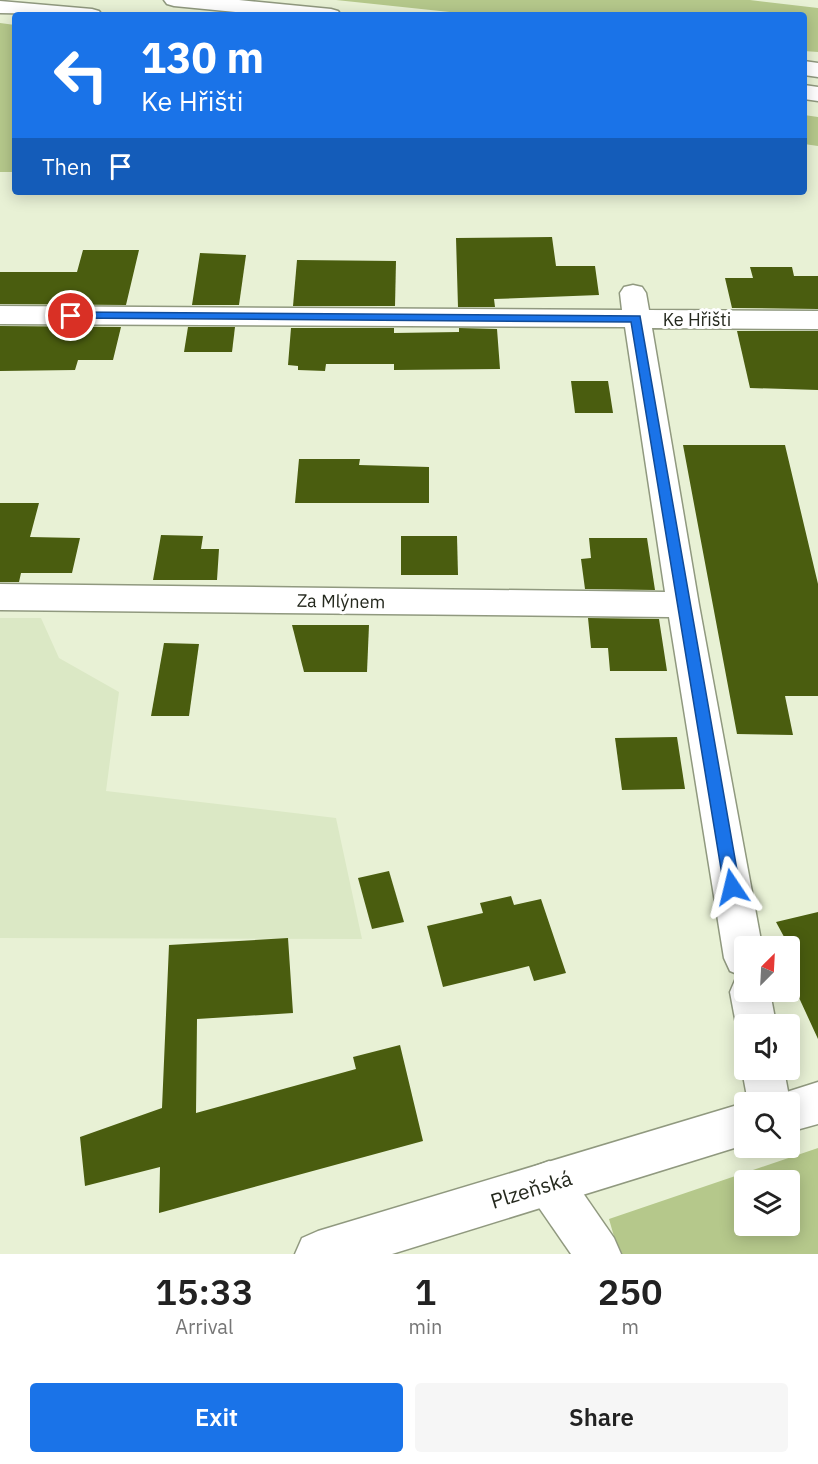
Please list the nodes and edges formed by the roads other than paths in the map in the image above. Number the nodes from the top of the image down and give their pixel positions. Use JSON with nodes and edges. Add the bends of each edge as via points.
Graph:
{"nodes":[{"id":1,"x":174,"y":0,"type":"edge"},
{"id":2,"x":0,"y":7,"type":"edge"},
{"id":3,"x":58,"y":12,"type":"edge"},
{"id":4,"x":300,"y":12,"type":"edge"},
{"id":5,"x":634,"y":306,"type":"junction"},
{"id":6,"x":0,"y":315,"type":"edge"},
{"id":7,"x":818,"y":320,"type":"edge"},
{"id":8,"x":0,"y":597,"type":"edge"},
{"id":9,"x":683,"y":605,"type":"junction"},
{"id":10,"x":740,"y":936,"type":"edge"},
{"id":11,"x":818,"y":1102,"type":"edge"},
{"id":12,"x":800,"y":1108,"type":"edge"},
{"id":13,"x":734,"y":1127,"type":"edge"},
{"id":14,"x":549,"y":1183,"type":"junction"},
{"id":15,"x":403,"y":1241,"type":"edge"},
{"id":16,"x":318,"y":1254,"type":"edge"},
{"id":17,"x":598,"y":1254,"type":"edge"}],
"edges":[{"from":1,"to":4,"type":"main road"},
{"from":2,"to":3,"type":"main road"},
{"from":5,"to":6,"type":"main road","name":"Ke Hřišti"},
{"from":5,"to":7,"type":"main road","name":"Ke Hřišti"},
{"from":5,"to":9,"type":"main road"},
{"from":8,"to":9,"type":"main road","name":"Za Mlýnem"},
{"from":9,"to":10,"type":"main road"},
{"from":11,"to":12,"type":"main road"},
{"from":13,"to":14,"type":"main road","name":"Plzeňská"},
{"from":14,"to":15,"type":"main road","name":"Plzeňská"},
{"from":14,"to":17,"type":"main road"},
{"from":15,"to":16,"type":"main road","name":"Plzeňská"}]}
